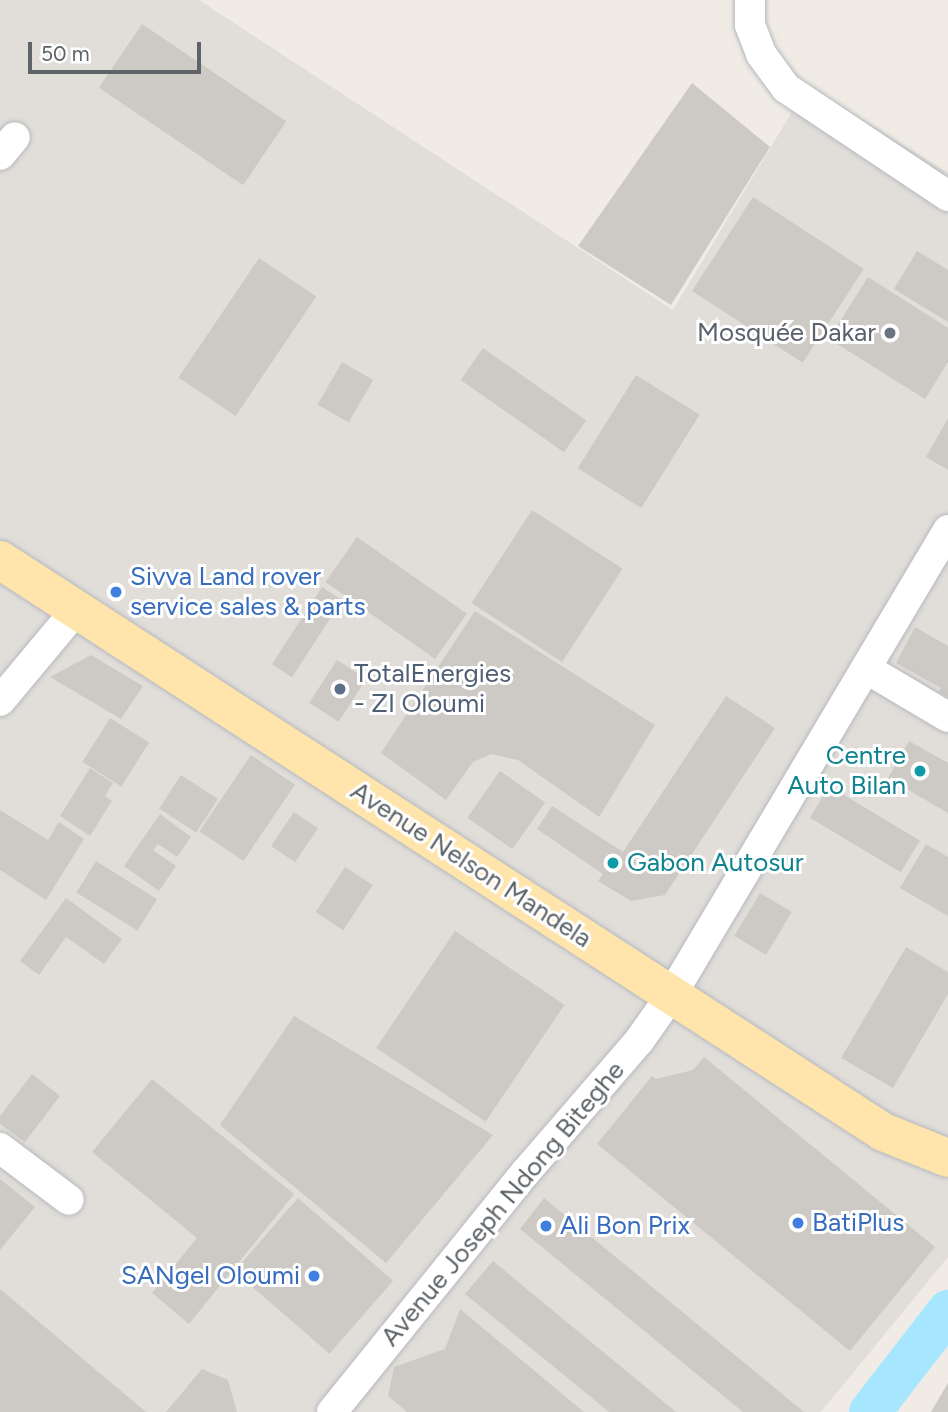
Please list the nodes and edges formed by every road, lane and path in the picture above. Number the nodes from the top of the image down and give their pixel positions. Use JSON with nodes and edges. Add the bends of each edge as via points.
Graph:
{"nodes":[{"id":1,"x":750,"y":0,"type":"edge"},
{"id":2,"x":948,"y":195,"type":"edge"},
{"id":3,"x":948,"y":530,"type":"edge"},
{"id":4,"x":0,"y":561,"type":"edge"},
{"id":5,"x":76,"y":610,"type":"junction"},
{"id":6,"x":867,"y":669,"type":"junction"},
{"id":7,"x":0,"y":701,"type":"edge"},
{"id":8,"x":948,"y":718,"type":"edge"},
{"id":9,"x":672,"y":994,"type":"junction"},
{"id":10,"x":0,"y":1148,"type":"edge"},
{"id":11,"x":948,"y":1158,"type":"edge"},
{"id":12,"x":69,"y":1200,"type":"dead end"},
{"id":13,"x":332,"y":1412,"type":"edge"}],
"edges":[{"from":1,"to":2,"type":"street","via":[[750,25],[761,54],[786,88]]},
{"from":3,"to":6,"type":"street","name":"Avenue Joseph Ndong Biteghe"},
{"from":4,"to":5,"type":"main road","name":"Avenue Nelson Mandela"},
{"from":5,"to":7,"type":"street"},
{"from":5,"to":9,"type":"main road","name":"Avenue Nelson Mandela"},
{"from":6,"to":8,"type":"street"},
{"from":6,"to":9,"type":"street","name":"Avenue Joseph Ndong Biteghe"},
{"from":9,"to":11,"type":"main road","name":"Avenue Nelson Mandela","via":[[883,1132]]},
{"from":9,"to":13,"type":"street","name":"Avenue Joseph Ndong Biteghe","via":[[639,1041],[525,1173]]},
{"from":10,"to":12,"type":"street"}]}
